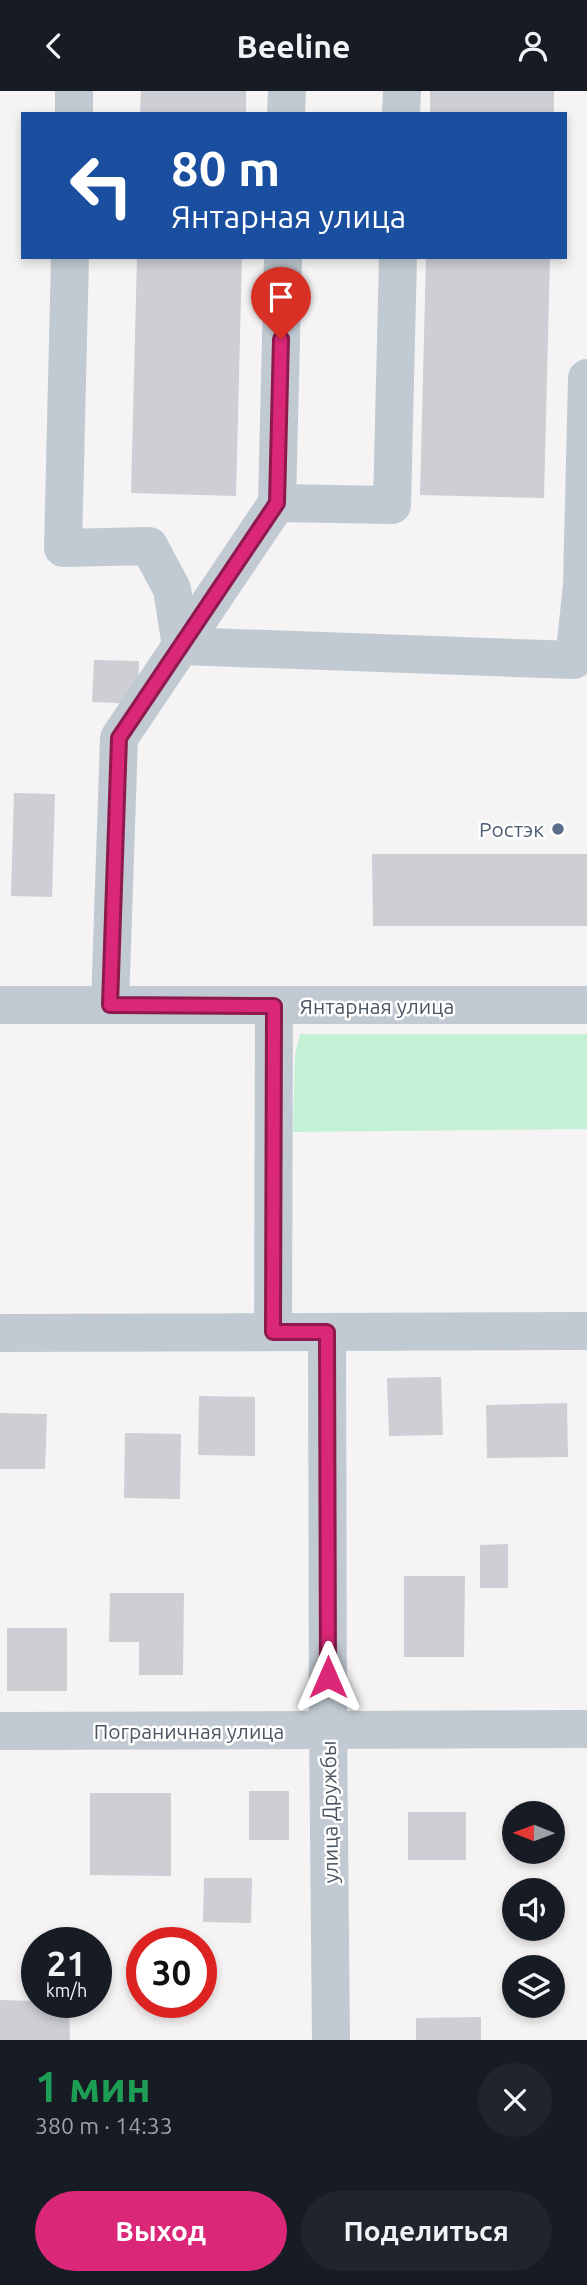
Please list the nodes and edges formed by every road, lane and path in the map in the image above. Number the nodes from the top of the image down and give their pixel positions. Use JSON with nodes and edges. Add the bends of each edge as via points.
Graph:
{"nodes":[{"id":1,"x":74,"y":91,"type":"edge"},
{"id":2,"x":287,"y":91,"type":"edge"},
{"id":3,"x":402,"y":91,"type":"edge"},
{"id":4,"x":74,"y":112,"type":"edge"},
{"id":5,"x":286,"y":112,"type":"edge"},
{"id":6,"x":401,"y":112,"type":"edge"},
{"id":7,"x":70,"y":259,"type":"edge"},
{"id":8,"x":283,"y":259,"type":"edge"},
{"id":9,"x":398,"y":259,"type":"edge"},
{"id":10,"x":587,"y":377,"type":"edge"},
{"id":11,"x":277,"y":503,"type":"junction"},
{"id":12,"x":584,"y":585,"type":"edge"},
{"id":13,"x":181,"y":646,"type":"junction"},
{"id":14,"x":0,"y":1005,"type":"edge"},
{"id":15,"x":110,"y":1005,"type":"junction"},
{"id":16,"x":587,"y":1005,"type":"edge"},
{"id":17,"x":274,"y":1006,"type":"junction"},
{"id":18,"x":587,"y":1331,"type":"edge"},
{"id":19,"x":0,"y":1332,"type":"edge"},
{"id":20,"x":273,"y":1332,"type":"junction"},
{"id":21,"x":327,"y":1332,"type":"junction"},
{"id":22,"x":587,"y":1729,"type":"edge"},
{"id":23,"x":328,"y":1730,"type":"junction"},
{"id":24,"x":0,"y":1731,"type":"edge"},
{"id":25,"x":331,"y":2040,"type":"edge"}],
"edges":[{"from":1,"to":4,"type":"street"},
{"from":2,"to":5,"type":"street"},
{"from":3,"to":6,"type":"street"},
{"from":7,"to":13,"type":"street","via":[[63,548],[149,547],[172,589]]},
{"from":8,"to":11,"type":"street"},
{"from":9,"to":11,"type":"street","via":[[392,505]]},
{"from":10,"to":12,"type":"street"},
{"from":11,"to":13,"type":"street"},
{"from":12,"to":13,"type":"street","via":[[574,660]]},
{"from":13,"to":15,"type":"street","via":[[119,738]]},
{"from":14,"to":15,"type":"street","name":"Янтарная улица"},
{"from":15,"to":17,"type":"street","name":"Янтарная улица"},
{"from":16,"to":17,"type":"street","name":"Янтарная улица"},
{"from":17,"to":20,"type":"street"},
{"from":18,"to":21,"type":"street"},
{"from":19,"to":20,"type":"street"},
{"from":20,"to":21,"type":"street"},
{"from":21,"to":23,"type":"street","name":"улица Дружбы"},
{"from":22,"to":23,"type":"street","name":"Пограничная улица"},
{"from":23,"to":24,"type":"street","name":"Пограничная улица"},
{"from":23,"to":25,"type":"street","name":"улица Дружбы"}]}
